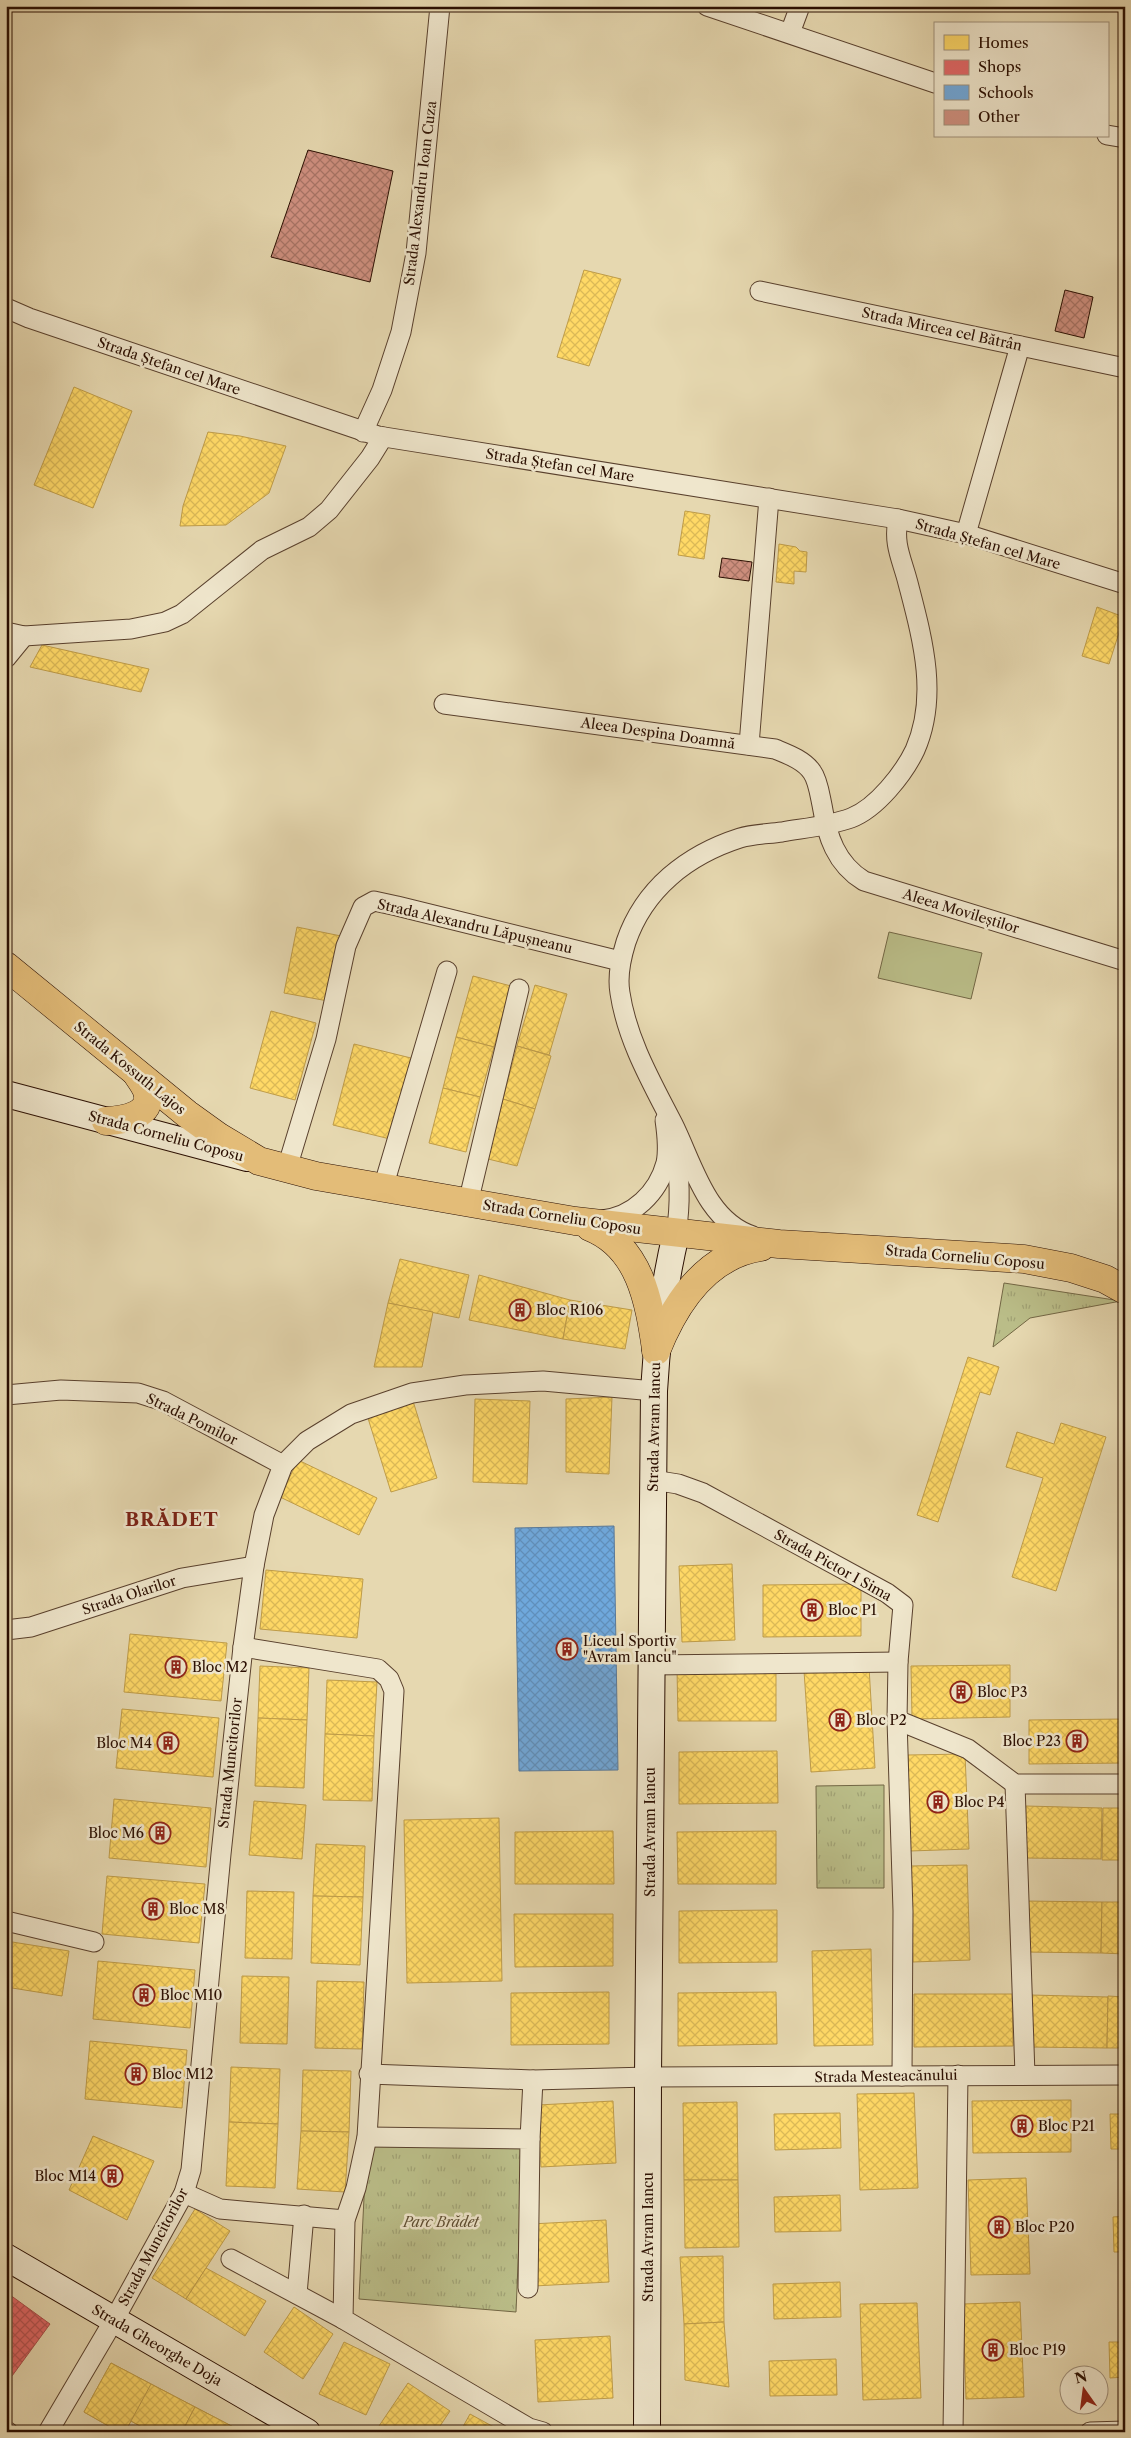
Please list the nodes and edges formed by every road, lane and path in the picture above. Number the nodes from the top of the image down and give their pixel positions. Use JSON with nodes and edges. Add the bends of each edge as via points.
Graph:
{"nodes":[{"id":1,"x":440,"y":6,"type":"edge"},
{"id":2,"x":706,"y":6,"type":"edge"},
{"id":3,"x":800,"y":6,"type":"edge"},
{"id":4,"x":790,"y":33,"type":"junction"},
{"id":5,"x":934,"y":83,"type":"edge"},
{"id":6,"x":1108,"y":135,"type":"edge"},
{"id":7,"x":1125,"y":138,"type":"edge"},
{"id":8,"x":760,"y":291,"type":"dead end"},
{"id":9,"x":6,"y":308,"type":"edge"},
{"id":10,"x":1020,"y":346,"type":"junction"},
{"id":11,"x":1125,"y":368,"type":"edge"},
{"id":12,"x":363,"y":432,"type":"junction"},
{"id":13,"x":383,"y":437,"type":"junction"},
{"id":14,"x":769,"y":498,"type":"junction"},
{"id":15,"x":898,"y":519,"type":"junction"},
{"id":16,"x":966,"y":534,"type":"junction"},
{"id":17,"x":1125,"y":584,"type":"edge"},
{"id":18,"x":15,"y":634,"type":"edge"},
{"id":19,"x":6,"y":658,"type":"edge"},
{"id":20,"x":444,"y":704,"type":"dead end"},
{"id":21,"x":749,"y":746,"type":"junction"},
{"id":22,"x":825,"y":825,"type":"junction"},
{"id":23,"x":620,"y":961,"type":"junction"},
{"id":24,"x":1125,"y":961,"type":"edge"},
{"id":25,"x":6,"y":966,"type":"edge"},
{"id":26,"x":448,"y":970,"type":"dead end"},
{"id":27,"x":519,"y":989,"type":"dead end"},
{"id":28,"x":137,"y":1074,"type":"junction"},
{"id":29,"x":6,"y":1094,"type":"edge"},
{"id":30,"x":663,"y":1106,"type":"junction"},
{"id":31,"x":106,"y":1121,"type":"junction"},
{"id":32,"x":260,"y":1161,"type":"junction"},
{"id":33,"x":287,"y":1168,"type":"junction"},
{"id":34,"x":383,"y":1188,"type":"junction"},
{"id":35,"x":468,"y":1202,"type":"junction"},
{"id":36,"x":574,"y":1221,"type":"junction"},
{"id":37,"x":676,"y":1234,"type":"junction"},
{"id":38,"x":779,"y":1244,"type":"junction"},
{"id":39,"x":1118,"y":1281,"type":"edge"},
{"id":40,"x":656,"y":1351,"type":"junction"},
{"id":41,"x":654,"y":1391,"type":"junction"},
{"id":42,"x":6,"y":1395,"type":"edge"},
{"id":43,"x":283,"y":1466,"type":"junction"},
{"id":44,"x":653,"y":1480,"type":"junction"},
{"id":45,"x":254,"y":1566,"type":"junction"},
{"id":46,"x":6,"y":1630,"type":"edge"},
{"id":47,"x":243,"y":1647,"type":"junction"},
{"id":48,"x":898,"y":1662,"type":"junction"},
{"id":49,"x":650,"y":1665,"type":"junction"},
{"id":50,"x":897,"y":1720,"type":"junction"},
{"id":51,"x":1015,"y":1784,"type":"junction"},
{"id":52,"x":1125,"y":1784,"type":"edge"},
{"id":53,"x":6,"y":1921,"type":"edge"},
{"id":54,"x":94,"y":1942,"type":"dead end"},
{"id":55,"x":370,"y":2074,"type":"junction"},
{"id":56,"x":1125,"y":2075,"type":"edge"},
{"id":57,"x":902,"y":2076,"type":"junction"},
{"id":58,"x":958,"y":2076,"type":"junction"},
{"id":59,"x":1025,"y":2076,"type":"junction"},
{"id":60,"x":648,"y":2077,"type":"junction"},
{"id":61,"x":533,"y":2080,"type":"junction"},
{"id":62,"x":367,"y":2137,"type":"junction"},
{"id":63,"x":530,"y":2139,"type":"junction"},
{"id":64,"x":184,"y":2193,"type":"junction"},
{"id":65,"x":304,"y":2215,"type":"junction"},
{"id":66,"x":345,"y":2220,"type":"junction"},
{"id":67,"x":6,"y":2257,"type":"edge"},
{"id":68,"x":231,"y":2259,"type":"dead end"},
{"id":69,"x":528,"y":2288,"type":"dead end"},
{"id":70,"x":297,"y":2294,"type":"junction"},
{"id":71,"x":343,"y":2319,"type":"junction"},
{"id":72,"x":114,"y":2320,"type":"junction"},
{"id":73,"x":1125,"y":2431,"type":"edge"},
{"id":74,"x":48,"y":2432,"type":"edge"},
{"id":75,"x":307,"y":2432,"type":"edge"},
{"id":76,"x":543,"y":2432,"type":"edge"},
{"id":77,"x":648,"y":2432,"type":"edge"},
{"id":78,"x":954,"y":2432,"type":"edge"},
{"id":79,"x":1090,"y":2432,"type":"edge"}],
"edges":[{"from":1,"to":12,"type":"street","name":"Strada Alexandru Ioan Cuza","via":[[416,253],[401,332],[382,390]]},
{"from":2,"to":4,"type":"street"},
{"from":3,"to":4,"type":"street"},
{"from":4,"to":5,"type":"street"},
{"from":6,"to":7,"type":"street"},
{"from":8,"to":10,"type":"street","name":"Strada Mircea cel Bătrân"},
{"from":9,"to":12,"type":"street","name":"Strada Ștefan cel Mare"},
{"from":10,"to":11,"type":"street","name":"Strada Mircea cel Bătrân"},
{"from":10,"to":16,"type":"street"},
{"from":12,"to":13,"type":"street","name":"Strada Ștefan cel Mare"},
{"from":13,"to":14,"type":"street","name":"Strada Ștefan cel Mare"},
{"from":13,"to":18,"type":"street","via":[[329,510],[309,527],[262,550],[182,614],[165,622],[131,628]]},
{"from":14,"to":15,"type":"street","name":"Strada Ștefan cel Mare"},
{"from":14,"to":21,"type":"street"},
{"from":15,"to":16,"type":"street","name":"Strada Ștefan cel Mare"},
{"from":15,"to":22,"type":"street","via":[[896,545],[925,654],[928,686],[924,716],[915,749],[896,781],[854,817]]},
{"from":16,"to":17,"type":"street","name":"Strada Ștefan cel Mare"},
{"from":18,"to":19,"type":"street"},
{"from":20,"to":21,"type":"street","name":"Aleea Despina Doamnă"},
{"from":21,"to":22,"type":"street","name":"Aleea Despina Doamnă","via":[[776,749],[812,772]]},
{"from":22,"to":23,"type":"street","via":[[742,838],[698,855],[672,873],[649,898],[632,924]]},
{"from":22,"to":24,"type":"street","name":"Aleea Movileștilor","via":[[838,858],[849,872],[864,881]]},
{"from":23,"to":30,"type":"street","via":[[619,992],[629,1033]]},
{"from":23,"to":33,"type":"street","name":"Strada Alexandru Lăpușneanu","via":[[370,902],[363,907],[346,946],[326,1039]]},
{"from":25,"to":28,"type":"main road","name":"Strada Kossuth Lajos"},
{"from":26,"to":34,"type":"street"},
{"from":27,"to":35,"type":"street"},
{"from":28,"to":31,"type":"main road","via":[[147,1090],[148,1100],[141,1112],[126,1120]]},
{"from":28,"to":32,"type":"main road","name":"Strada Kossuth Lajos","via":[[219,1138]]},
{"from":29,"to":31,"type":"street","name":"Strada Corneliu Coposu"},
{"from":30,"to":36,"type":"street","via":[[668,1140],[666,1162],[659,1182],[649,1195],[624,1214]]},
{"from":30,"to":37,"type":"street","via":[[679,1178]]},
{"from":30,"to":38,"type":"street","via":[[710,1201],[723,1220],[736,1229]]},
{"from":31,"to":32,"type":"street","name":"Strada Corneliu Coposu"},
{"from":32,"to":33,"type":"main road","name":"Strada Corneliu Coposu"},
{"from":33,"to":34,"type":"main road","name":"Strada Corneliu Coposu"},
{"from":34,"to":35,"type":"main road","name":"Strada Corneliu Coposu"},
{"from":35,"to":36,"type":"main road","name":"Strada Corneliu Coposu"},
{"from":36,"to":37,"type":"main road","name":"Strada Corneliu Coposu"},
{"from":36,"to":40,"type":"main road","via":[[600,1231],[619,1245],[631,1261],[642,1281],[651,1310]]},
{"from":37,"to":38,"type":"main road","name":"Strada Corneliu Coposu"},
{"from":37,"to":40,"type":"street","name":"Strada Avram Iancu"},
{"from":38,"to":39,"type":"main road","name":"Strada Corneliu Coposu","via":[[1024,1259]]},
{"from":38,"to":40,"type":"main road","via":[[751,1248],[712,1268],[681,1300]]},
{"from":40,"to":41,"type":"street","name":"Strada Avram Iancu"},
{"from":41,"to":43,"type":"street","name":"Strada Muncitorilor","via":[[543,1381],[465,1384],[412,1393],[351,1414],[307,1441]]},
{"from":41,"to":44,"type":"street","name":"Strada Avram Iancu"},
{"from":42,"to":43,"type":"street","name":"Strada Pomilor","via":[[60,1390],[138,1393],[163,1402]]},
{"from":43,"to":45,"type":"street","name":"Strada Muncitorilor","via":[[264,1515]]},
{"from":44,"to":48,"type":"street","name":"Strada Pictor I Sima","via":[[703,1493],[903,1605]]},
{"from":44,"to":49,"type":"street","name":"Strada Avram Iancu"},
{"from":45,"to":46,"type":"street","name":"Strada Olarilor","via":[[182,1578],[31,1627]]},
{"from":45,"to":47,"type":"street","name":"Strada Muncitorilor"},
{"from":47,"to":55,"type":"street","via":[[378,1669],[389,1679],[394,1691]]},
{"from":47,"to":64,"type":"street","name":"Strada Muncitorilor","via":[[191,2170]]},
{"from":48,"to":49,"type":"street"},
{"from":48,"to":50,"type":"street","name":"Strada Pictor I Sima"},
{"from":49,"to":60,"type":"street","name":"Strada Avram Iancu"},
{"from":50,"to":51,"type":"street","via":[[968,1749]]},
{"from":50,"to":57,"type":"street","name":"Strada Pictor I Sima","via":[[903,1911]]},
{"from":51,"to":52,"type":"street"},
{"from":51,"to":59,"type":"street"},
{"from":53,"to":54,"type":"street"},
{"from":55,"to":61,"type":"street","name":"Strada Mesteacănului"},
{"from":55,"to":62,"type":"street"},
{"from":56,"to":59,"type":"street","name":"Strada Mesteacănului"},
{"from":57,"to":58,"type":"street","name":"Strada Mesteacănului"},
{"from":57,"to":60,"type":"street","name":"Strada Mesteacănului"},
{"from":58,"to":59,"type":"street","name":"Strada Mesteacănului"},
{"from":58,"to":78,"type":"street"},
{"from":60,"to":61,"type":"street","name":"Strada Mesteacănului"},
{"from":60,"to":77,"type":"street","name":"Strada Avram Iancu"},
{"from":61,"to":63,"type":"street"},
{"from":62,"to":63,"type":"street"},
{"from":62,"to":66,"type":"street"},
{"from":63,"to":69,"type":"street"},
{"from":64,"to":65,"type":"street","via":[[220,2209]]},
{"from":64,"to":72,"type":"street","name":"Strada Muncitorilor"},
{"from":65,"to":66,"type":"street"},
{"from":65,"to":70,"type":"street"},
{"from":66,"to":71,"type":"street"},
{"from":67,"to":72,"type":"street","name":"Strada Gheorghe Doja"},
{"from":68,"to":70,"type":"street"},
{"from":70,"to":71,"type":"street"},
{"from":71,"to":76,"type":"street","via":[[529,2428]]},
{"from":72,"to":74,"type":"street","name":"Strada Muncitorilor"},
{"from":72,"to":75,"type":"street","name":"Strada Gheorghe Doja"},
{"from":73,"to":79,"type":"street"}]}
